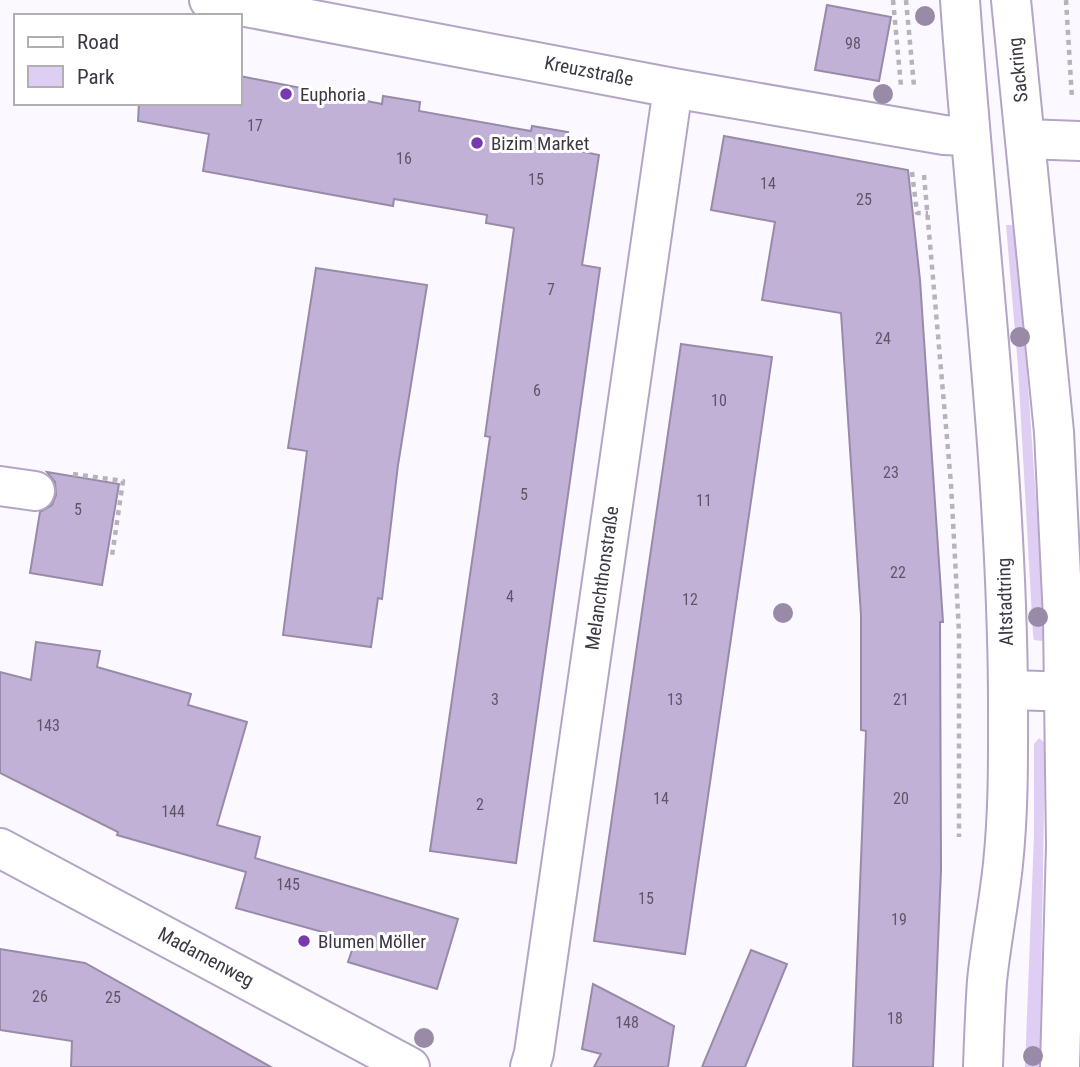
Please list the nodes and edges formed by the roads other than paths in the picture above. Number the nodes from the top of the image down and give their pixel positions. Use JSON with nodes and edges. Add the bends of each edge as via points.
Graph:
{"nodes":[{"id":1,"x":209,"y":0,"type":"edge"},
{"id":2,"x":960,"y":0,"type":"edge"},
{"id":3,"x":1011,"y":0,"type":"edge"},
{"id":4,"x":673,"y":88,"type":"junction"},
{"id":5,"x":970,"y":136,"type":"junction"},
{"id":6,"x":1025,"y":139,"type":"junction"},
{"id":7,"x":1078,"y":141,"type":"edge"},
{"id":8,"x":1008,"y":690,"type":"junction"},
{"id":9,"x":1072,"y":692,"type":"edge"},
{"id":10,"x":0,"y":848,"type":"edge"},
{"id":11,"x":410,"y":1067,"type":"edge"},
{"id":12,"x":530,"y":1067,"type":"edge"},
{"id":13,"x":983,"y":1067,"type":"edge"},
{"id":14,"x":1060,"y":1067,"type":"edge"}],
"edges":[{"from":1,"to":4,"type":"street","name":"Kreuzstraße"},
{"from":2,"to":5,"type":"street"},
{"from":3,"to":6,"type":"street","name":"Sackring"},
{"from":4,"to":5,"type":"street","name":"Kreuzstraße"},
{"from":4,"to":12,"type":"street","name":"Melanchthonstraße"},
{"from":5,"to":8,"type":"street","name":"Altstadtring","via":[[996,422]]},
{"from":6,"to":7,"type":"street"},
{"from":6,"to":9,"type":"street","via":[[1054,432]]},
{"from":8,"to":9,"type":"street"},
{"from":8,"to":13,"type":"street","name":"Altstadtring","via":[[1007,814],[987,982]]},
{"from":9,"to":14,"type":"street"},
{"from":10,"to":11,"type":"street","name":"Madamenweg"}]}
